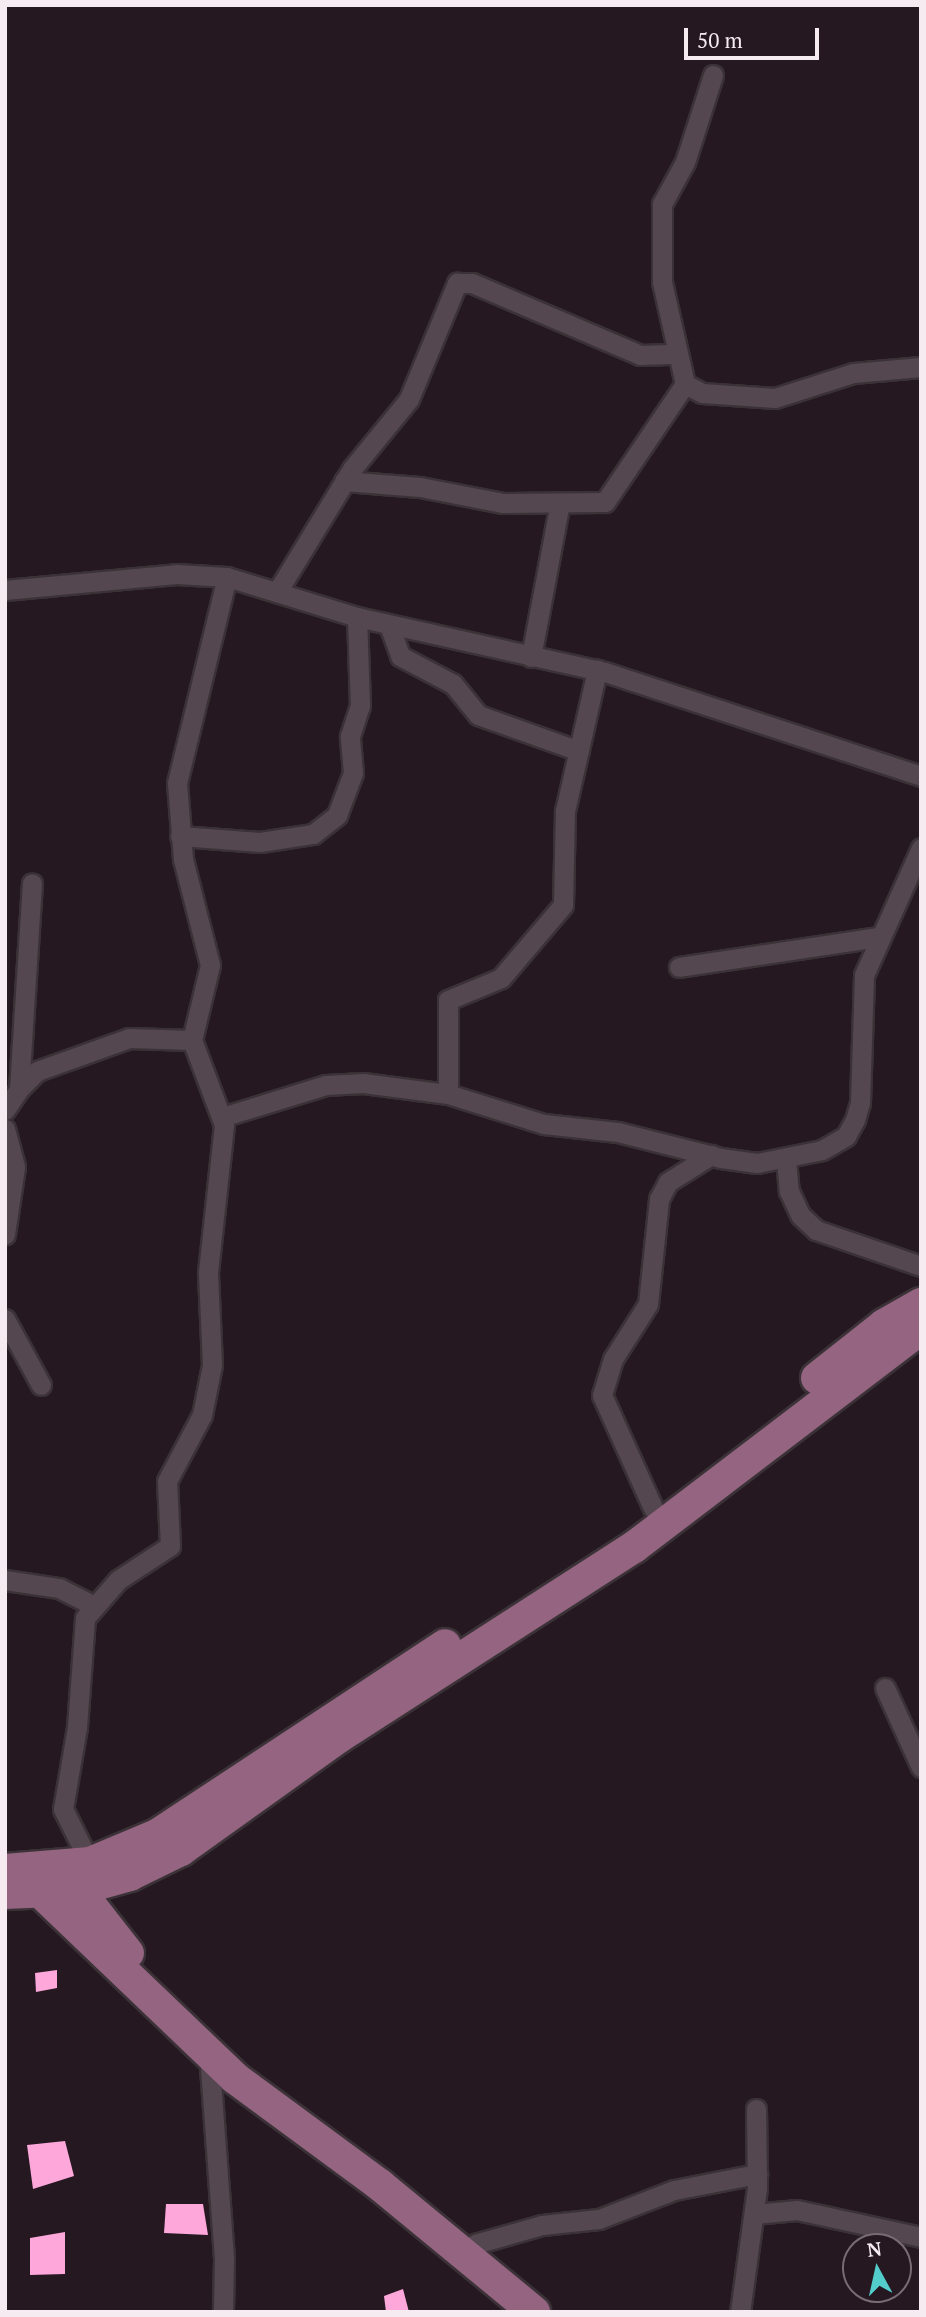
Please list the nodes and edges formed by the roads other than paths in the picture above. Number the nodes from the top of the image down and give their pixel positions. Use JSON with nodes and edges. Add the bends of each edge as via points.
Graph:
{"nodes":[{"id":1,"x":713,"y":75,"type":"dead end"},
{"id":2,"x":676,"y":354,"type":"junction"},
{"id":3,"x":921,"y":367,"type":"edge"},
{"id":4,"x":685,"y":384,"type":"junction"},
{"id":5,"x":344,"y":481,"type":"junction"},
{"id":6,"x":559,"y":507,"type":"junction"},
{"id":7,"x":227,"y":577,"type":"junction"},
{"id":8,"x":5,"y":590,"type":"edge"},
{"id":9,"x":277,"y":592,"type":"junction"},
{"id":10,"x":357,"y":617,"type":"junction"},
{"id":11,"x":388,"y":625,"type":"junction"},
{"id":12,"x":531,"y":657,"type":"junction"},
{"id":13,"x":597,"y":670,"type":"junction"},
{"id":14,"x":579,"y":751,"type":"junction"},
{"id":15,"x":921,"y":775,"type":"edge"},
{"id":16,"x":180,"y":836,"type":"junction"},
{"id":17,"x":921,"y":848,"type":"edge"},
{"id":18,"x":32,"y":883,"type":"dead end"},
{"id":19,"x":878,"y":937,"type":"junction"},
{"id":20,"x":679,"y":967,"type":"dead end"},
{"id":21,"x":192,"y":1040,"type":"junction"},
{"id":22,"x":19,"y":1089,"type":"junction"},
{"id":23,"x":448,"y":1094,"type":"junction"},
{"id":24,"x":5,"y":1110,"type":"edge"},
{"id":25,"x":222,"y":1117,"type":"junction"},
{"id":26,"x":5,"y":1129,"type":"edge"},
{"id":27,"x":711,"y":1155,"type":"junction"},
{"id":28,"x":786,"y":1159,"type":"junction"},
{"id":29,"x":5,"y":1234,"type":"edge"},
{"id":30,"x":921,"y":1266,"type":"edge"},
{"id":31,"x":921,"y":1304,"type":"edge"},
{"id":32,"x":5,"y":1319,"type":"edge"},
{"id":33,"x":921,"y":1328,"type":"edge"},
{"id":34,"x":41,"y":1385,"type":"dead end"},
{"id":35,"x":653,"y":1508,"type":"junction"},
{"id":36,"x":5,"y":1580,"type":"edge"},
{"id":37,"x":92,"y":1605,"type":"junction"},
{"id":38,"x":885,"y":1688,"type":"dead end"},
{"id":39,"x":921,"y":1767,"type":"edge"},
{"id":40,"x":76,"y":1874,"type":"junction"},
{"id":41,"x":18,"y":1881,"type":"edge"},
{"id":42,"x":209,"y":2054,"type":"junction"},
{"id":43,"x":756,"y":2109,"type":"dead end"},
{"id":44,"x":757,"y":2174,"type":"junction"},
{"id":45,"x":754,"y":2214,"type":"junction"},
{"id":46,"x":921,"y":2236,"type":"edge"},
{"id":47,"x":475,"y":2244,"type":"junction"},
{"id":48,"x":223,"y":2312,"type":"edge"},
{"id":49,"x":534,"y":2312,"type":"edge"},
{"id":50,"x":558,"y":2312,"type":"edge"},
{"id":51,"x":740,"y":2312,"type":"edge"}],
"edges":[{"from":1,"to":2,"type":"street","via":[[685,162],[662,204],[662,282]]},
{"from":2,"to":4,"type":"street"},
{"from":2,"to":5,"type":"street","via":[[640,355],[471,283],[457,283],[409,399]]},
{"from":3,"to":4,"type":"street","via":[[853,373],[775,398],[702,393]]},
{"from":4,"to":6,"type":"street","via":[[611,498],[584,507]]},
{"from":5,"to":6,"type":"street"},
{"from":5,"to":9,"type":"street"},
{"from":6,"to":12,"type":"street"},
{"from":7,"to":8,"type":"street","via":[[176,574]]},
{"from":7,"to":9,"type":"street"},
{"from":7,"to":16,"type":"street","via":[[177,783]]},
{"from":9,"to":10,"type":"street"},
{"from":10,"to":11,"type":"street"},
{"from":10,"to":16,"type":"street","via":[[360,706],[350,736],[353,773],[337,815],[313,834],[260,842]]},
{"from":11,"to":12,"type":"street"},
{"from":11,"to":14,"type":"street","via":[[400,656],[453,684],[478,715]]},
{"from":12,"to":13,"type":"street"},
{"from":13,"to":14,"type":"street"},
{"from":13,"to":15,"type":"street"},
{"from":14,"to":23,"type":"street","via":[[565,811],[563,905],[501,978],[448,1000]]},
{"from":16,"to":21,"type":"street","via":[[210,965]]},
{"from":17,"to":19,"type":"street"},
{"from":18,"to":22,"type":"street"},
{"from":19,"to":20,"type":"street"},
{"from":19,"to":28,"type":"street","via":[[864,975],[855,1120],[839,1142]]},
{"from":21,"to":22,"type":"street","via":[[129,1038],[37,1071]]},
{"from":21,"to":25,"type":"street"},
{"from":22,"to":24,"type":"street"},
{"from":23,"to":25,"type":"street","via":[[326,1085]]},
{"from":23,"to":27,"type":"street","via":[[544,1124],[618,1132]]},
{"from":25,"to":37,"type":"street","via":[[224,1150],[208,1272],[210,1387],[202,1415],[167,1481],[170,1546],[118,1580]]},
{"from":26,"to":29,"type":"street","via":[[15,1167]]},
{"from":27,"to":28,"type":"street","via":[[757,1163]]},
{"from":27,"to":35,"type":"street","via":[[668,1182],[659,1199],[648,1304],[613,1359],[602,1395]]},
{"from":28,"to":30,"type":"street","via":[[789,1191],[800,1215],[816,1230]]},
{"from":31,"to":35,"type":"main road","via":[[884,1325]]},
{"from":32,"to":34,"type":"street"},
{"from":33,"to":40,"type":"main road","via":[[634,1547],[339,1737],[181,1850],[130,1875]]},
{"from":35,"to":40,"type":"main road","via":[[157,1835]]},
{"from":36,"to":37,"type":"street","via":[[59,1588]]},
{"from":37,"to":40,"type":"street","via":[[85,1618],[77,1727],[63,1809]]},
{"from":38,"to":39,"type":"street"},
{"from":40,"to":41,"type":"main road"},
{"from":40,"to":47,"type":"main road","via":[[172,2002],[234,2057]]},
{"from":41,"to":42,"type":"main road"},
{"from":42,"to":48,"type":"street","via":[[224,2259]]},
{"from":42,"to":49,"type":"main road"},
{"from":43,"to":44,"type":"street"},
{"from":44,"to":45,"type":"street"},
{"from":44,"to":47,"type":"street","via":[[674,2190],[598,2219],[542,2225]]},
{"from":45,"to":46,"type":"street","via":[[797,2210]]},
{"from":45,"to":51,"type":"street"},
{"from":47,"to":50,"type":"main road"}]}
